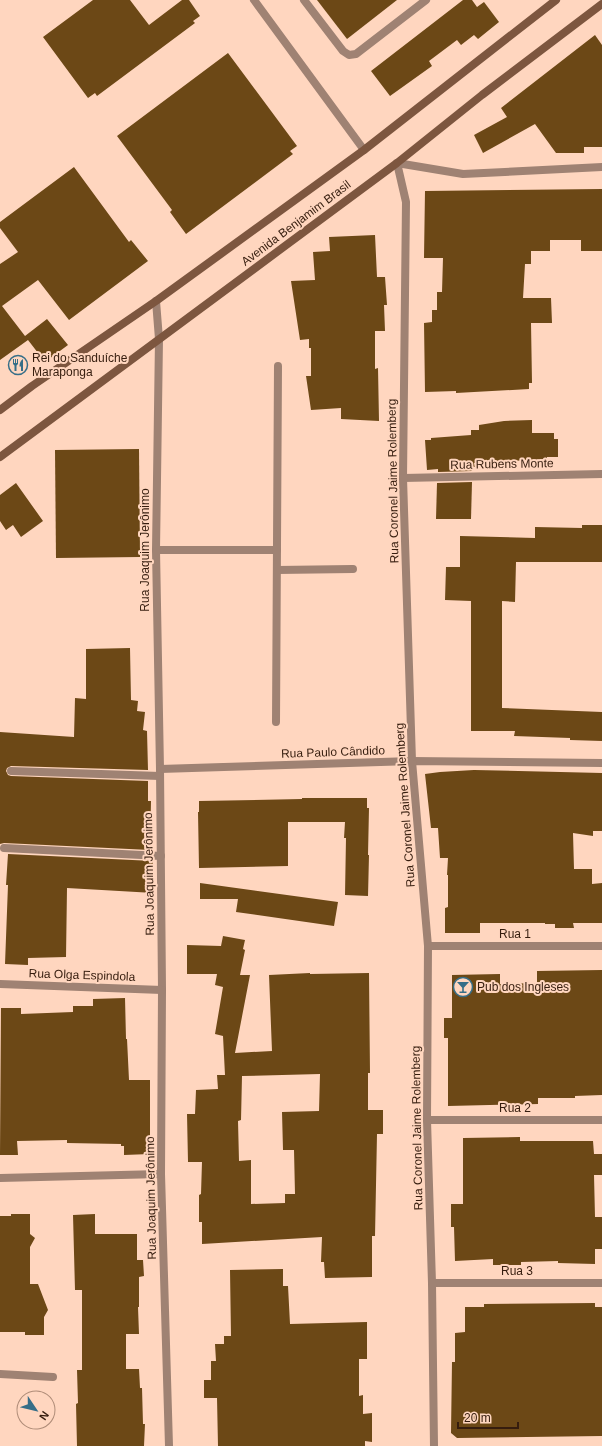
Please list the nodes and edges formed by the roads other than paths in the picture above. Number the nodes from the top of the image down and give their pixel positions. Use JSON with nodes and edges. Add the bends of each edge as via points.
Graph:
{"nodes":[{"id":1,"x":254,"y":0,"type":"edge"},
{"id":2,"x":304,"y":0,"type":"edge"},
{"id":3,"x":426,"y":0,"type":"edge"},
{"id":4,"x":556,"y":0,"type":"edge"},
{"id":5,"x":602,"y":4,"type":"edge"},
{"id":6,"x":364,"y":150,"type":"junction"},
{"id":7,"x":397,"y":163,"type":"junction"},
{"id":8,"x":602,"y":167,"type":"edge"},
{"id":9,"x":156,"y":301,"type":"junction"},
{"id":10,"x":160,"y":339,"type":"junction"},
{"id":11,"x":278,"y":366,"type":"dead end"},
{"id":12,"x":0,"y":410,"type":"edge"},
{"id":13,"x":0,"y":457,"type":"edge"},
{"id":14,"x":602,"y":474,"type":"edge"},
{"id":15,"x":403,"y":478,"type":"junction"},
{"id":16,"x":156,"y":550,"type":"junction"},
{"id":17,"x":277,"y":550,"type":"junction"},
{"id":18,"x":352,"y":569,"type":"dead end"},
{"id":19,"x":277,"y":570,"type":"junction"},
{"id":20,"x":276,"y":722,"type":"dead end"},
{"id":21,"x":412,"y":761,"type":"junction"},
{"id":22,"x":602,"y":763,"type":"edge"},
{"id":23,"x":11,"y":771,"type":"dead end"},
{"id":24,"x":160,"y":772,"type":"junction"},
{"id":25,"x":4,"y":848,"type":"dead end"},
{"id":26,"x":161,"y":856,"type":"junction"},
{"id":27,"x":428,"y":946,"type":"junction"},
{"id":28,"x":602,"y":946,"type":"edge"},
{"id":29,"x":0,"y":984,"type":"edge"},
{"id":30,"x":162,"y":990,"type":"junction"},
{"id":31,"x":427,"y":1120,"type":"junction"},
{"id":32,"x":602,"y":1120,"type":"edge"},
{"id":33,"x":161,"y":1174,"type":"junction"},
{"id":34,"x":0,"y":1178,"type":"edge"},
{"id":35,"x":432,"y":1283,"type":"junction"},
{"id":36,"x":602,"y":1283,"type":"edge"},
{"id":37,"x":0,"y":1374,"type":"edge"},
{"id":38,"x":53,"y":1377,"type":"dead end"},
{"id":39,"x":169,"y":1446,"type":"edge"},
{"id":40,"x":434,"y":1446,"type":"edge"}],
"edges":[{"from":1,"to":6,"type":"street"},
{"from":2,"to":3,"type":"street","via":[[343,51],[349,55],[356,54]]},
{"from":4,"to":6,"type":"main road","name":"Avenida Benjamim Brasil"},
{"from":5,"to":7,"type":"main road","name":"Avenida Benjamim Brasil"},
{"from":6,"to":9,"type":"main road","name":"Avenida Benjamim Brasil"},
{"from":7,"to":8,"type":"street","via":[[463,174]]},
{"from":7,"to":10,"type":"main road","name":"Avenida Benjamim Brasil"},
{"from":7,"to":15,"type":"street","name":"Rua Coronel Jaime Rolemberg","via":[[406,202]]},
{"from":9,"to":10,"type":"street","name":"Rua Joaquim Jerônimo"},
{"from":9,"to":12,"type":"main road","name":"Avenida Benjamim Brasil"},
{"from":10,"to":13,"type":"main road","name":"Avenida Benjamim Brasil"},
{"from":10,"to":16,"type":"street","name":"Rua Joaquim Jerônimo"},
{"from":11,"to":17,"type":"street"},
{"from":14,"to":15,"type":"street","name":"Rua Rubens Monte"},
{"from":15,"to":21,"type":"street","name":"Rua Coronel Jaime Rolemberg"},
{"from":16,"to":17,"type":"street"},
{"from":16,"to":24,"type":"street","name":"Rua Joaquim Jerônimo"},
{"from":17,"to":19,"type":"street"},
{"from":18,"to":19,"type":"street"},
{"from":19,"to":20,"type":"street"},
{"from":21,"to":22,"type":"street","name":"Rua Paulo Cândido"},
{"from":21,"to":24,"type":"street","name":"Rua Paulo Cândido"},
{"from":21,"to":27,"type":"street","name":"Rua Coronel Jaime Rolemberg"},
{"from":23,"to":24,"type":"street","name":"Rua Paulo Cândido"},
{"from":24,"to":26,"type":"street","name":"Rua Joaquim Jerônimo"},
{"from":25,"to":26,"type":"street"},
{"from":26,"to":30,"type":"street","name":"Rua Joaquim Jerônimo"},
{"from":27,"to":28,"type":"street","name":"Rua 1"},
{"from":27,"to":31,"type":"street","name":"Rua Coronel Jaime Rolemberg"},
{"from":29,"to":30,"type":"street","name":"Rua Olga Espindola"},
{"from":30,"to":33,"type":"street","name":"Rua Joaquim Jerônimo"},
{"from":31,"to":32,"type":"street","name":"Rua 2"},
{"from":31,"to":35,"type":"street","name":"Rua Coronel Jaime Rolemberg"},
{"from":33,"to":34,"type":"street"},
{"from":33,"to":39,"type":"street","name":"Rua Joaquim Jerônimo"},
{"from":35,"to":36,"type":"street","name":"Rua 3"},
{"from":35,"to":40,"type":"street","name":"Rua Coronel Jaime Rolemberg"},
{"from":37,"to":38,"type":"street"}]}
